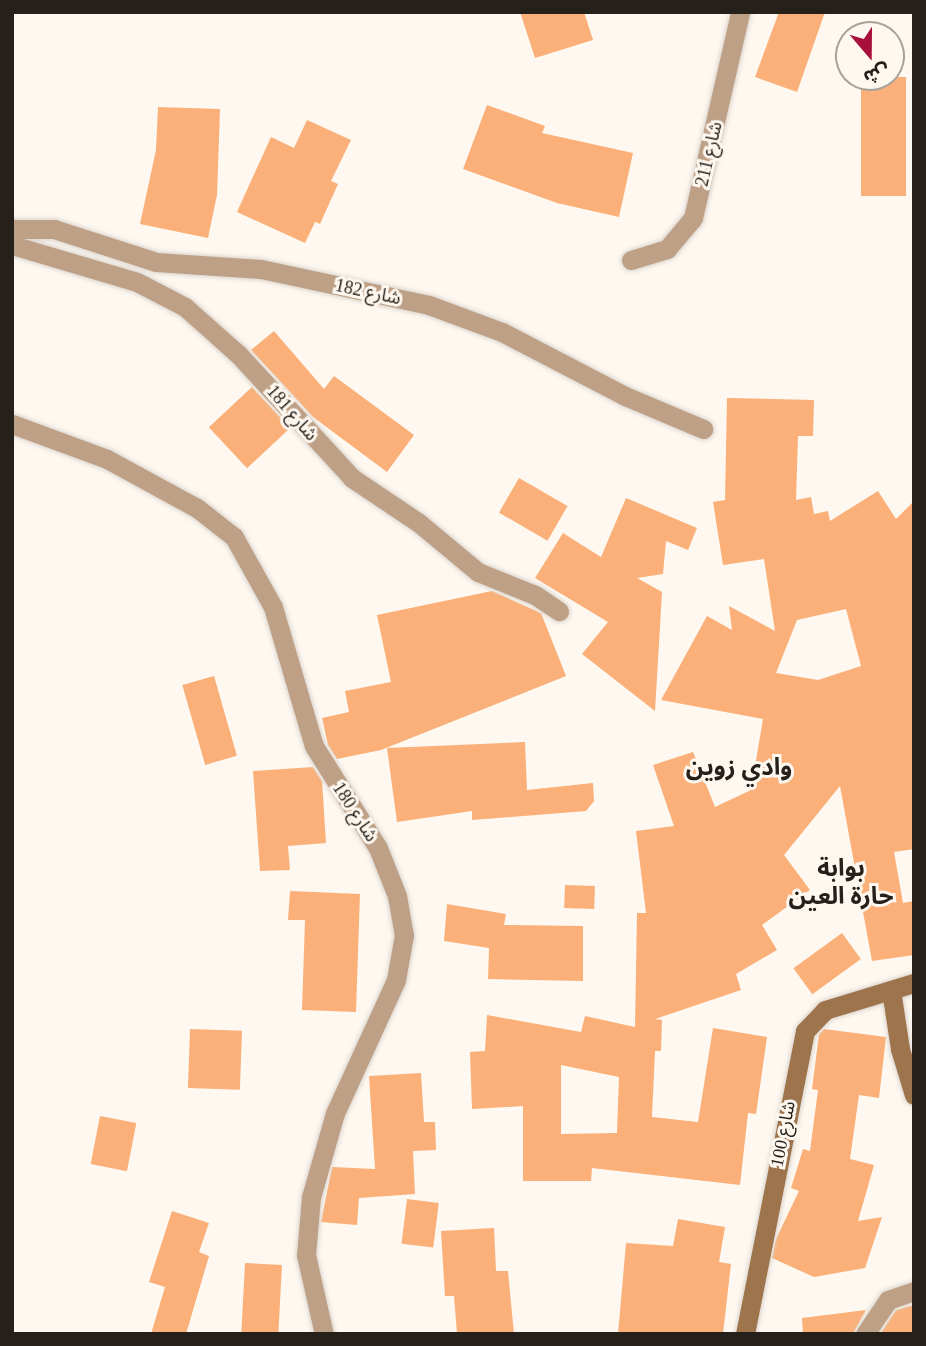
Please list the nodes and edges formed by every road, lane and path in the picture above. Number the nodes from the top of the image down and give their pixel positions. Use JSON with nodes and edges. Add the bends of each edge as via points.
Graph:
{"nodes":[{"id":1,"x":740,"y":12,"type":"edge"},
{"id":2,"x":12,"y":229,"type":"edge"},
{"id":3,"x":12,"y":245,"type":"edge"},
{"id":4,"x":631,"y":260,"type":"dead end"},
{"id":5,"x":12,"y":424,"type":"edge"},
{"id":6,"x":702,"y":429,"type":"dead end"},
{"id":7,"x":559,"y":611,"type":"dead end"},
{"id":8,"x":914,"y":983,"type":"edge"},
{"id":9,"x":891,"y":990,"type":"junction"},
{"id":10,"x":914,"y":1095,"type":"edge"},
{"id":11,"x":914,"y":1291,"type":"edge"},
{"id":12,"x":324,"y":1334,"type":"edge"},
{"id":13,"x":745,"y":1334,"type":"edge"},
{"id":14,"x":865,"y":1334,"type":"edge"}],
"edges":[{"from":1,"to":4,"type":"street","name":"شارع 211","via":[[693,218],[667,249]]},
{"from":2,"to":6,"type":"street","name":"شارع 182","via":[[54,229],[156,262],[261,269],[439,308],[502,332],[625,396]]},
{"from":3,"to":7,"type":"street","name":"شارع 181","via":[[137,282],[185,307],[239,355],[352,478],[419,523],[478,572],[535,595]]},
{"from":5,"to":12,"type":"street","name":"شارع 180","via":[[107,459],[197,508],[234,537],[273,607],[314,746],[378,849],[397,896],[404,935],[396,980],[335,1113],[310,1196],[306,1255]]},
{"from":8,"to":9,"type":"main road","name":"شارع 100"},
{"from":9,"to":10,"type":"main road","via":[[900,1049]]},
{"from":9,"to":13,"type":"main road","name":"شارع 100","via":[[825,1010],[805,1031]]},
{"from":11,"to":14,"type":"street","via":[[888,1300]]}]}
